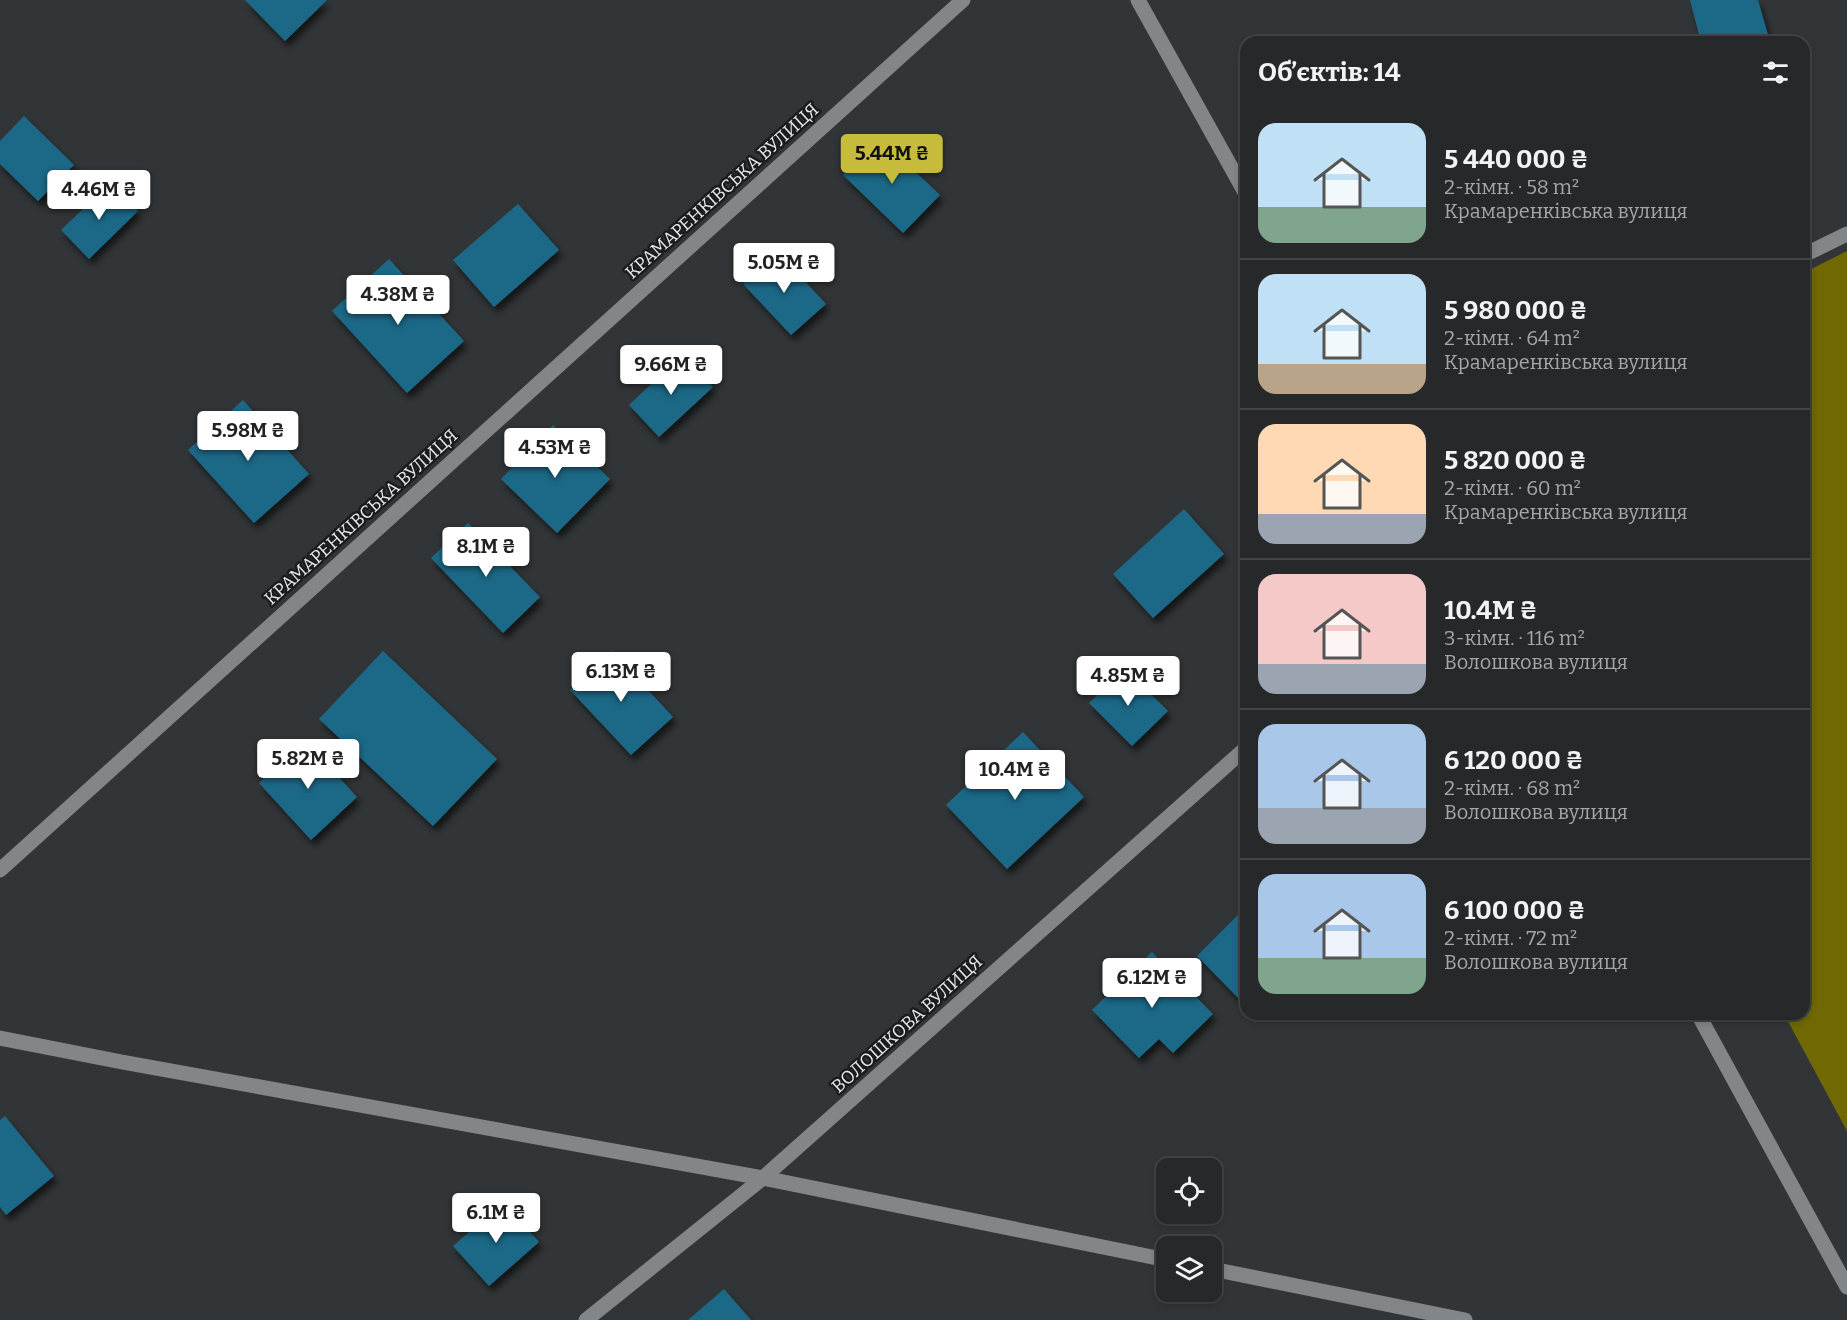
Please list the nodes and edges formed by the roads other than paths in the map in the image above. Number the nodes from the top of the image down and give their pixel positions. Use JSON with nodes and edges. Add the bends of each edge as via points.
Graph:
{"nodes":[{"id":1,"x":963,"y":0,"type":"edge"},
{"id":2,"x":1138,"y":0,"type":"edge"},
{"id":3,"x":1240,"y":183,"type":"edge"},
{"id":4,"x":1847,"y":234,"type":"edge"},
{"id":5,"x":1810,"y":252,"type":"edge"},
{"id":6,"x":1240,"y":753,"type":"edge"},
{"id":7,"x":0,"y":870,"type":"edge"},
{"id":8,"x":1701,"y":1020,"type":"edge"},
{"id":9,"x":0,"y":1038,"type":"edge"},
{"id":10,"x":763,"y":1178,"type":"junction"},
{"id":11,"x":1156,"y":1258,"type":"edge"},
{"id":12,"x":1222,"y":1271,"type":"edge"},
{"id":13,"x":1847,"y":1287,"type":"edge"},
{"id":14,"x":586,"y":1320,"type":"edge"},
{"id":15,"x":1465,"y":1320,"type":"edge"}],
"edges":[{"from":1,"to":7,"type":"street","name":"КРАМАРЕНКІВСЬКА ВУЛИЦЯ"},
{"from":2,"to":3,"type":"street"},
{"from":4,"to":5,"type":"street"},
{"from":6,"to":10,"type":"street","name":"ВОЛОШКОВА ВУЛИЦЯ"},
{"from":8,"to":13,"type":"street"},
{"from":9,"to":10,"type":"street"},
{"from":10,"to":11,"type":"street"},
{"from":10,"to":14,"type":"street","name":"ВОЛОШКОВА ВУЛИЦЯ"},
{"from":12,"to":15,"type":"street"}]}
